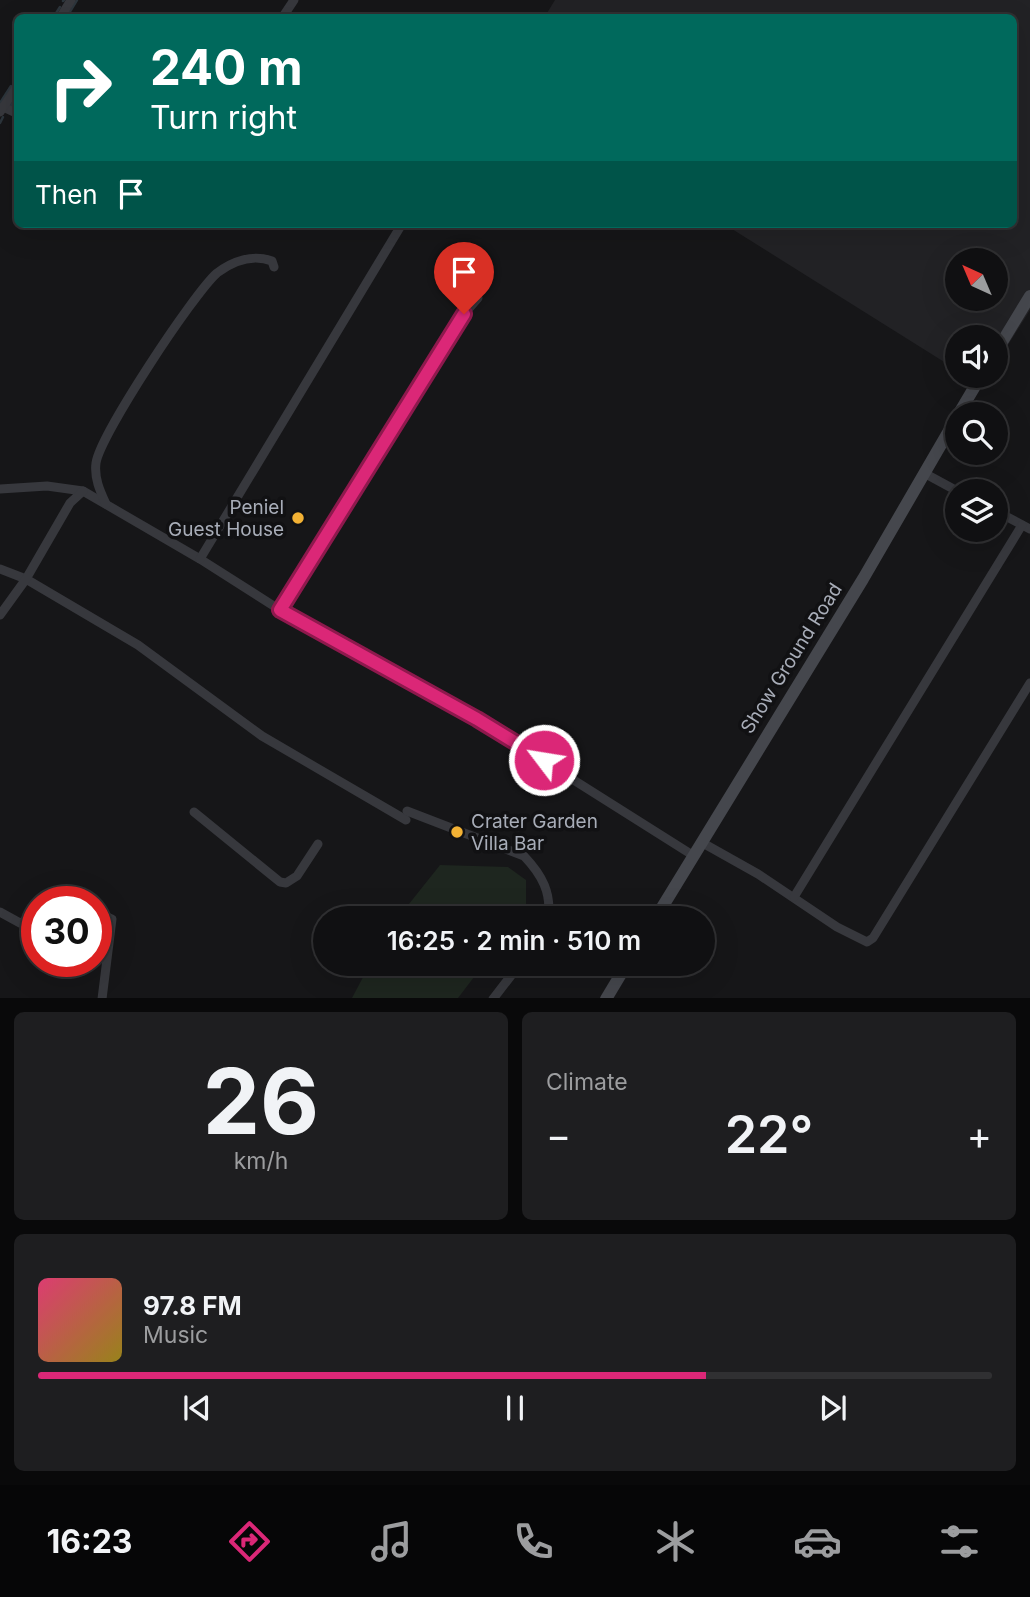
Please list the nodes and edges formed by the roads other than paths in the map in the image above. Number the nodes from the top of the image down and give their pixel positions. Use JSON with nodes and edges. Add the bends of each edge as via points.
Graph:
{"nodes":[{"id":1,"x":14,"y":91,"type":"edge"},
{"id":2,"x":2,"y":110,"type":"edge"},
{"id":3,"x":400,"y":228,"type":"edge"},
{"id":4,"x":274,"y":267,"type":"dead end"},
{"id":5,"x":1030,"y":296,"type":"edge"},
{"id":6,"x":478,"y":298,"type":"dead end"},
{"id":7,"x":1008,"y":332,"type":"edge"},
{"id":8,"x":945,"y":438,"type":"edge"},
{"id":9,"x":924,"y":473,"type":"junction"},
{"id":10,"x":945,"y":484,"type":"edge"},
{"id":11,"x":0,"y":489,"type":"edge"},
{"id":12,"x":83,"y":492,"type":"junction"},
{"id":13,"x":107,"y":506,"type":"junction"},
{"id":14,"x":1008,"y":517,"type":"edge"},
{"id":15,"x":1026,"y":527,"type":"edge"},
{"id":16,"x":200,"y":559,"type":"junction"},
{"id":17,"x":0,"y":569,"type":"edge"},
{"id":18,"x":26,"y":579,"type":"junction"},
{"id":19,"x":280,"y":610,"type":"junction"},
{"id":20,"x":0,"y":615,"type":"edge"},
{"id":21,"x":1030,"y":683,"type":"edge"},
{"id":22,"x":194,"y":812,"type":"dead end"},
{"id":23,"x":701,"y":842,"type":"junction"},
{"id":24,"x":318,"y":844,"type":"dead end"},
{"id":25,"x":694,"y":856,"type":"junction"},
{"id":26,"x":794,"y":897,"type":"junction"},
{"id":27,"x":549,"y":906,"type":"edge"},
{"id":28,"x":663,"y":906,"type":"edge"},
{"id":29,"x":0,"y":912,"type":"edge"},
{"id":30,"x":21,"y":923,"type":"edge"},
{"id":31,"x":511,"y":976,"type":"edge"},
{"id":32,"x":620,"y":976,"type":"edge"},
{"id":33,"x":105,"y":977,"type":"edge"},
{"id":34,"x":102,"y":998,"type":"edge"},
{"id":35,"x":494,"y":998,"type":"edge"},
{"id":36,"x":607,"y":998,"type":"edge"}],
"edges":[{"from":1,"to":2,"type":"street"},
{"from":3,"to":16,"type":"street"},
{"from":4,"to":13,"type":"street","via":[[265,258],[235,261],[206,284],[186,309],[112,427],[96,461]]},
{"from":5,"to":7,"type":"main road"},
{"from":6,"to":19,"type":"street"},
{"from":8,"to":9,"type":"main road","name":"Show Ground Road"},
{"from":9,"to":10,"type":"street"},
{"from":9,"to":23,"type":"main road","name":"Show Ground Road"},
{"from":11,"to":12,"type":"street","via":[[47,486]]},
{"from":12,"to":13,"type":"street"},
{"from":12,"to":18,"type":"street","via":[[70,503]]},
{"from":13,"to":16,"type":"street"},
{"from":14,"to":15,"type":"street"},
{"from":15,"to":26,"type":"street"},
{"from":16,"to":19,"type":"street"},
{"from":17,"to":18,"type":"street"},
{"from":18,"to":20,"type":"street"},
{"from":18,"to":27,"type":"street","via":[[138,645],[262,736],[406,816],[524,856],[546,887]]},
{"from":19,"to":25,"type":"street","via":[[477,719]]},
{"from":21,"to":26,"type":"street","via":[[870,941],[846,933]]},
{"from":22,"to":24,"type":"street","via":[[280,882],[298,876]]},
{"from":23,"to":25,"type":"main road","name":"Show Ground Road"},
{"from":23,"to":26,"type":"street"},
{"from":25,"to":28,"type":"main road","name":"Show Ground Road"},
{"from":29,"to":30,"type":"street"},
{"from":31,"to":35,"type":"street"},
{"from":32,"to":36,"type":"main road"},
{"from":33,"to":34,"type":"street"}]}
